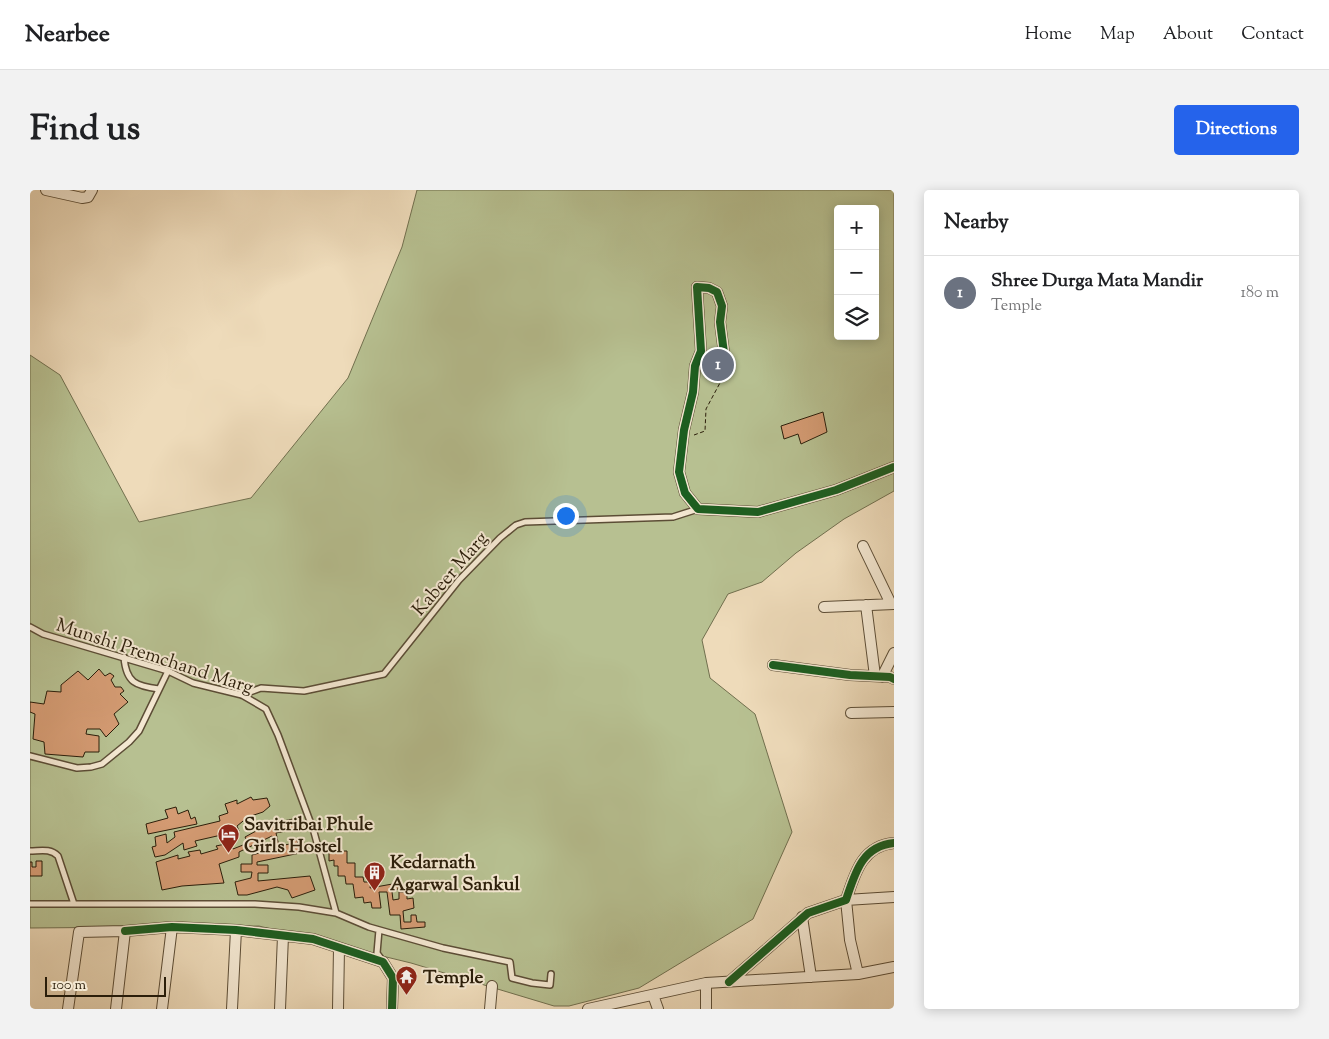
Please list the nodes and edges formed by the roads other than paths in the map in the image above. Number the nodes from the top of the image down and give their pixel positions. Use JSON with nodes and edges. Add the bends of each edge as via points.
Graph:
{"nodes":[{"id":1,"x":46,"y":190,"type":"edge"},
{"id":2,"x":92,"y":190,"type":"edge"},
{"id":3,"x":724,"y":353,"type":"dead end"},
{"id":4,"x":894,"y":467,"type":"edge"},
{"id":5,"x":698,"y":509,"type":"junction"},
{"id":6,"x":863,"y":546,"type":"dead end"},
{"id":7,"x":893,"y":604,"type":"edge"},
{"id":8,"x":866,"y":605,"type":"junction"},
{"id":9,"x":824,"y":607,"type":"dead end"},
{"id":10,"x":30,"y":627,"type":"edge"},
{"id":11,"x":894,"y":653,"type":"edge"},
{"id":12,"x":124,"y":657,"type":"junction"},
{"id":13,"x":773,"y":665,"type":"dead end"},
{"id":14,"x":168,"y":671,"type":"junction"},
{"id":15,"x":878,"y":677,"type":"junction"},
{"id":16,"x":894,"y":679,"type":"edge"},
{"id":17,"x":159,"y":690,"type":"junction"},
{"id":18,"x":242,"y":695,"type":"junction"},
{"id":19,"x":894,"y":712,"type":"edge"},
{"id":20,"x":851,"y":713,"type":"dead end"},
{"id":21,"x":30,"y":756,"type":"edge"},
{"id":22,"x":894,"y":843,"type":"edge"},
{"id":23,"x":30,"y":852,"type":"edge"},
{"id":24,"x":894,"y":897,"type":"edge"},
{"id":25,"x":846,"y":900,"type":"junction"},
{"id":26,"x":30,"y":904,"type":"edge"},
{"id":27,"x":74,"y":904,"type":"junction"},
{"id":28,"x":336,"y":913,"type":"junction"},
{"id":29,"x":802,"y":918,"type":"junction"},
{"id":30,"x":172,"y":927,"type":"junction"},
{"id":31,"x":236,"y":930,"type":"junction"},
{"id":32,"x":379,"y":930,"type":"junction"},
{"id":33,"x":125,"y":932,"type":"junction"},
{"id":34,"x":283,"y":936,"type":"junction"},
{"id":35,"x":339,"y":948,"type":"junction"},
{"id":36,"x":383,"y":962,"type":"junction"},
{"id":37,"x":894,"y":967,"type":"edge"},
{"id":38,"x":551,"y":974,"type":"dead end"},
{"id":39,"x":858,"y":974,"type":"junction"},
{"id":40,"x":811,"y":976,"type":"junction"},
{"id":41,"x":728,"y":982,"type":"junction"},
{"id":42,"x":706,"y":983,"type":"junction"},
{"id":43,"x":492,"y":986,"type":"dead end"},
{"id":44,"x":653,"y":995,"type":"junction"},
{"id":45,"x":68,"y":1009,"type":"edge"},
{"id":46,"x":116,"y":1009,"type":"edge"},
{"id":47,"x":162,"y":1009,"type":"edge"},
{"id":48,"x":232,"y":1009,"type":"edge"},
{"id":49,"x":280,"y":1009,"type":"edge"},
{"id":50,"x":338,"y":1009,"type":"edge"},
{"id":51,"x":392,"y":1009,"type":"edge"},
{"id":52,"x":490,"y":1009,"type":"edge"},
{"id":53,"x":588,"y":1009,"type":"edge"},
{"id":54,"x":658,"y":1009,"type":"edge"},
{"id":55,"x":706,"y":1009,"type":"edge"}],
"edges":[{"from":1,"to":2,"type":"street","via":[[82,198],[88,197]]},
{"from":3,"to":5,"type":"street","via":[[720,322],[722,306],[717,292],[697,287],[701,351],[695,366],[679,472],[685,493]]},
{"from":4,"to":5,"type":"street","via":[[836,490],[758,512]]},
{"from":5,"to":18,"type":"lane","name":"Kabeer Marg","via":[[673,516],[524,522],[516,525],[458,580],[384,674],[304,691],[261,688]]},
{"from":6,"to":7,"type":"street"},
{"from":7,"to":8,"type":"street"},
{"from":8,"to":9,"type":"street"},
{"from":8,"to":15,"type":"street"},
{"from":10,"to":12,"type":"lane","name":"Munshi Premchand Marg","via":[[43,634]]},
{"from":11,"to":15,"type":"street"},
{"from":12,"to":14,"type":"lane","name":"Munshi Premchand Marg"},
{"from":12,"to":17,"type":"lane","via":[[126,671],[133,682]]},
{"from":13,"to":15,"type":"street"},
{"from":14,"to":17,"type":"lane"},
{"from":14,"to":18,"type":"lane","name":"Munshi Premchand Marg","via":[[193,683]]},
{"from":15,"to":16,"type":"street"},
{"from":17,"to":21,"type":"lane","via":[[135,736],[102,764],[78,768]]},
{"from":18,"to":28,"type":"lane","name":"Munshi Premchand Marg","via":[[266,709],[278,735],[314,832]]},
{"from":19,"to":20,"type":"street"},
{"from":22,"to":25,"type":"street","via":[[871,851],[858,869]]},
{"from":23,"to":27,"type":"lane","via":[[48,850],[58,856]]},
{"from":24,"to":25,"type":"street"},
{"from":25,"to":29,"type":"street","via":[[814,910]]},
{"from":25,"to":39,"type":"street"},
{"from":26,"to":27,"type":"lane"},
{"from":27,"to":28,"type":"lane","via":[[255,904]]},
{"from":28,"to":32,"type":"lane"},
{"from":29,"to":40,"type":"street"},
{"from":29,"to":41,"type":"street"},
{"from":30,"to":31,"type":"street"},
{"from":30,"to":33,"type":"street"},
{"from":30,"to":47,"type":"street"},
{"from":31,"to":34,"type":"street"},
{"from":31,"to":48,"type":"street"},
{"from":32,"to":36,"type":"lane","via":[[377,953]]},
{"from":32,"to":38,"type":"lane","via":[[510,962],[512,978],[550,985]]},
{"from":33,"to":45,"type":"street","via":[[79,932]]},
{"from":33,"to":46,"type":"street"},
{"from":34,"to":35,"type":"street","via":[[313,939]]},
{"from":34,"to":49,"type":"street"},
{"from":35,"to":36,"type":"street"},
{"from":35,"to":50,"type":"street"},
{"from":36,"to":51,"type":"street","via":[[393,978]]},
{"from":37,"to":39,"type":"street"},
{"from":39,"to":40,"type":"street"},
{"from":40,"to":41,"type":"street"},
{"from":41,"to":42,"type":"street"},
{"from":42,"to":44,"type":"street"},
{"from":42,"to":55,"type":"street"},
{"from":43,"to":52,"type":"street"},
{"from":44,"to":53,"type":"street"},
{"from":44,"to":54,"type":"street"}]}
